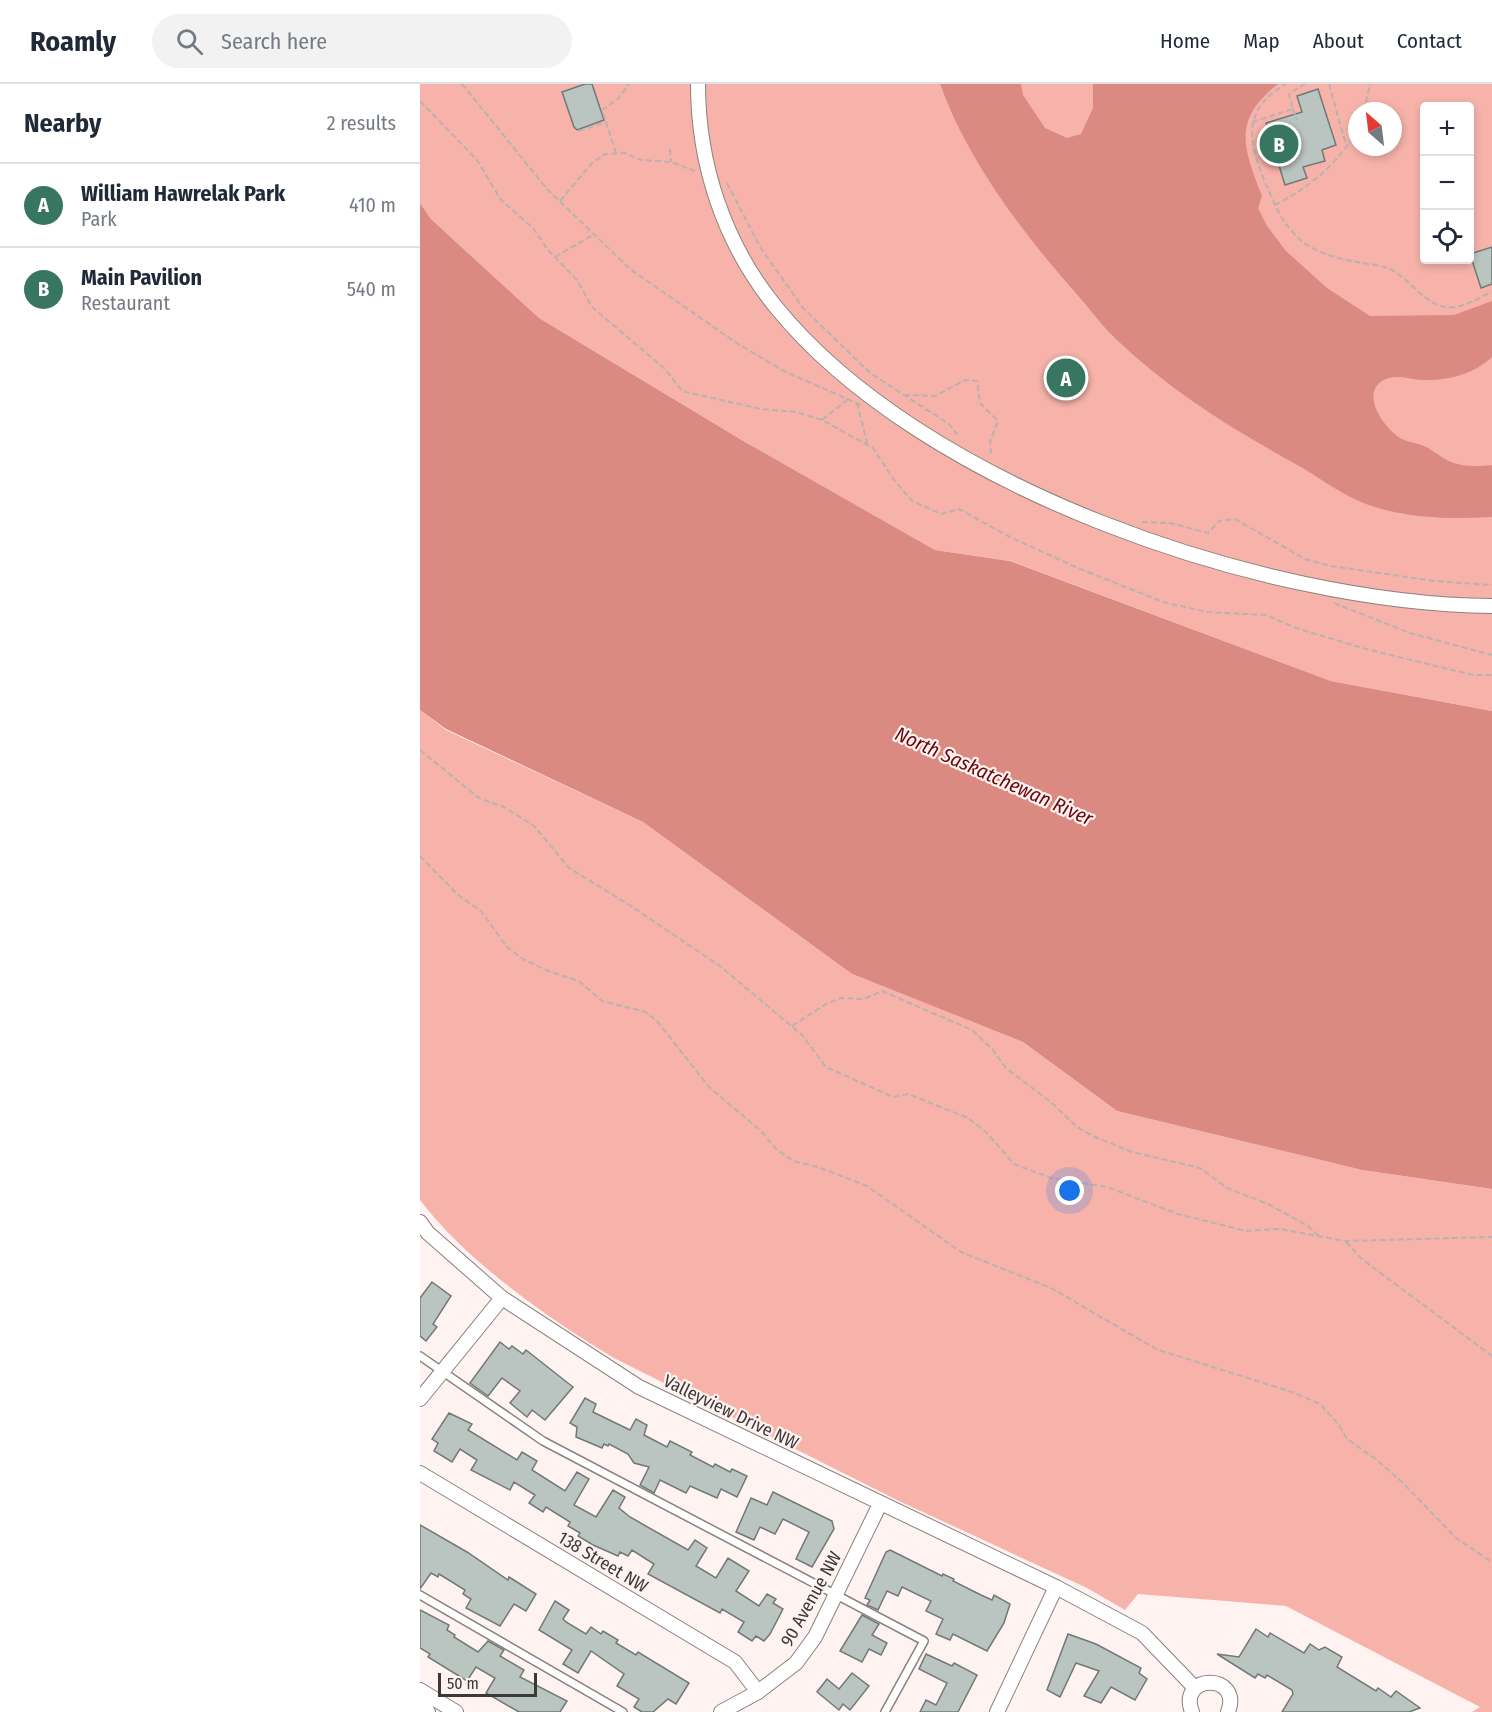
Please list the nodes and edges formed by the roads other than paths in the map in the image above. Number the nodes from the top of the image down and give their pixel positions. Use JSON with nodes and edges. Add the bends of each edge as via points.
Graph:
{"nodes":[{"id":1,"x":698,"y":84,"type":"edge"},
{"id":2,"x":1492,"y":606,"type":"edge"},
{"id":3,"x":420,"y":1222,"type":"edge"},
{"id":4,"x":502,"y":1298,"type":"junction"},
{"id":5,"x":420,"y":1356,"type":"edge"},
{"id":6,"x":442,"y":1373,"type":"junction"},
{"id":7,"x":420,"y":1400,"type":"edge"},
{"id":8,"x":420,"y":1473,"type":"edge"},
{"id":9,"x":880,"y":1504,"type":"junction"},
{"id":10,"x":1056,"y":1587,"type":"junction"},
{"id":11,"x":836,"y":1594,"type":"junction"},
{"id":12,"x":420,"y":1595,"type":"edge"},
{"id":13,"x":1195,"y":1688,"type":"junction"},
{"id":14,"x":420,"y":1690,"type":"edge"},
{"id":15,"x":758,"y":1692,"type":"junction"},
{"id":16,"x":420,"y":1697,"type":"edge"},
{"id":17,"x":428,"y":1712,"type":"edge"},
{"id":18,"x":456,"y":1712,"type":"edge"},
{"id":19,"x":623,"y":1712,"type":"edge"},
{"id":20,"x":721,"y":1712,"type":"edge"},
{"id":21,"x":885,"y":1712,"type":"edge"},
{"id":22,"x":997,"y":1712,"type":"edge"},
{"id":23,"x":1192,"y":1712,"type":"edge"},
{"id":24,"x":1228,"y":1712,"type":"edge"}],
"edges":[{"from":1,"to":2,"type":"street","via":[[701,133],[710,178],[727,229],[753,276],[826,362],[906,421],[976,463],[1051,500],[1208,559],[1344,591]]},
{"from":3,"to":4,"type":"street","name":"Valleyview Drive NW"},
{"from":4,"to":6,"type":"street"},
{"from":4,"to":9,"type":"street","name":"Valleyview Drive NW","via":[[639,1388]]},
{"from":5,"to":6,"type":"lane"},
{"from":6,"to":7,"type":"street"},
{"from":6,"to":11,"type":"lane","via":[[543,1441]]},
{"from":8,"to":15,"type":"street","name":"138 Street NW","via":[[735,1662]]},
{"from":9,"to":10,"type":"street","name":"Valleyview Drive NW"},
{"from":9,"to":11,"type":"street","name":"90 Avenue NW"},
{"from":10,"to":13,"type":"street","name":"Valleyview Drive NW","via":[[1142,1634]]},
{"from":10,"to":22,"type":"street"},
{"from":11,"to":15,"type":"street","name":"90 Avenue NW","via":[[796,1663]]},
{"from":11,"to":21,"type":"lane","via":[[924,1641]]},
{"from":12,"to":19,"type":"lane"},
{"from":13,"to":23,"type":"street","via":[[1189,1700]]},
{"from":13,"to":24,"type":"street","via":[[1208,1682],[1221,1685],[1229,1695]]},
{"from":14,"to":18,"type":"street"},
{"from":15,"to":20,"type":"street","name":"90 Avenue NW"},
{"from":16,"to":17,"type":"street"}]}
